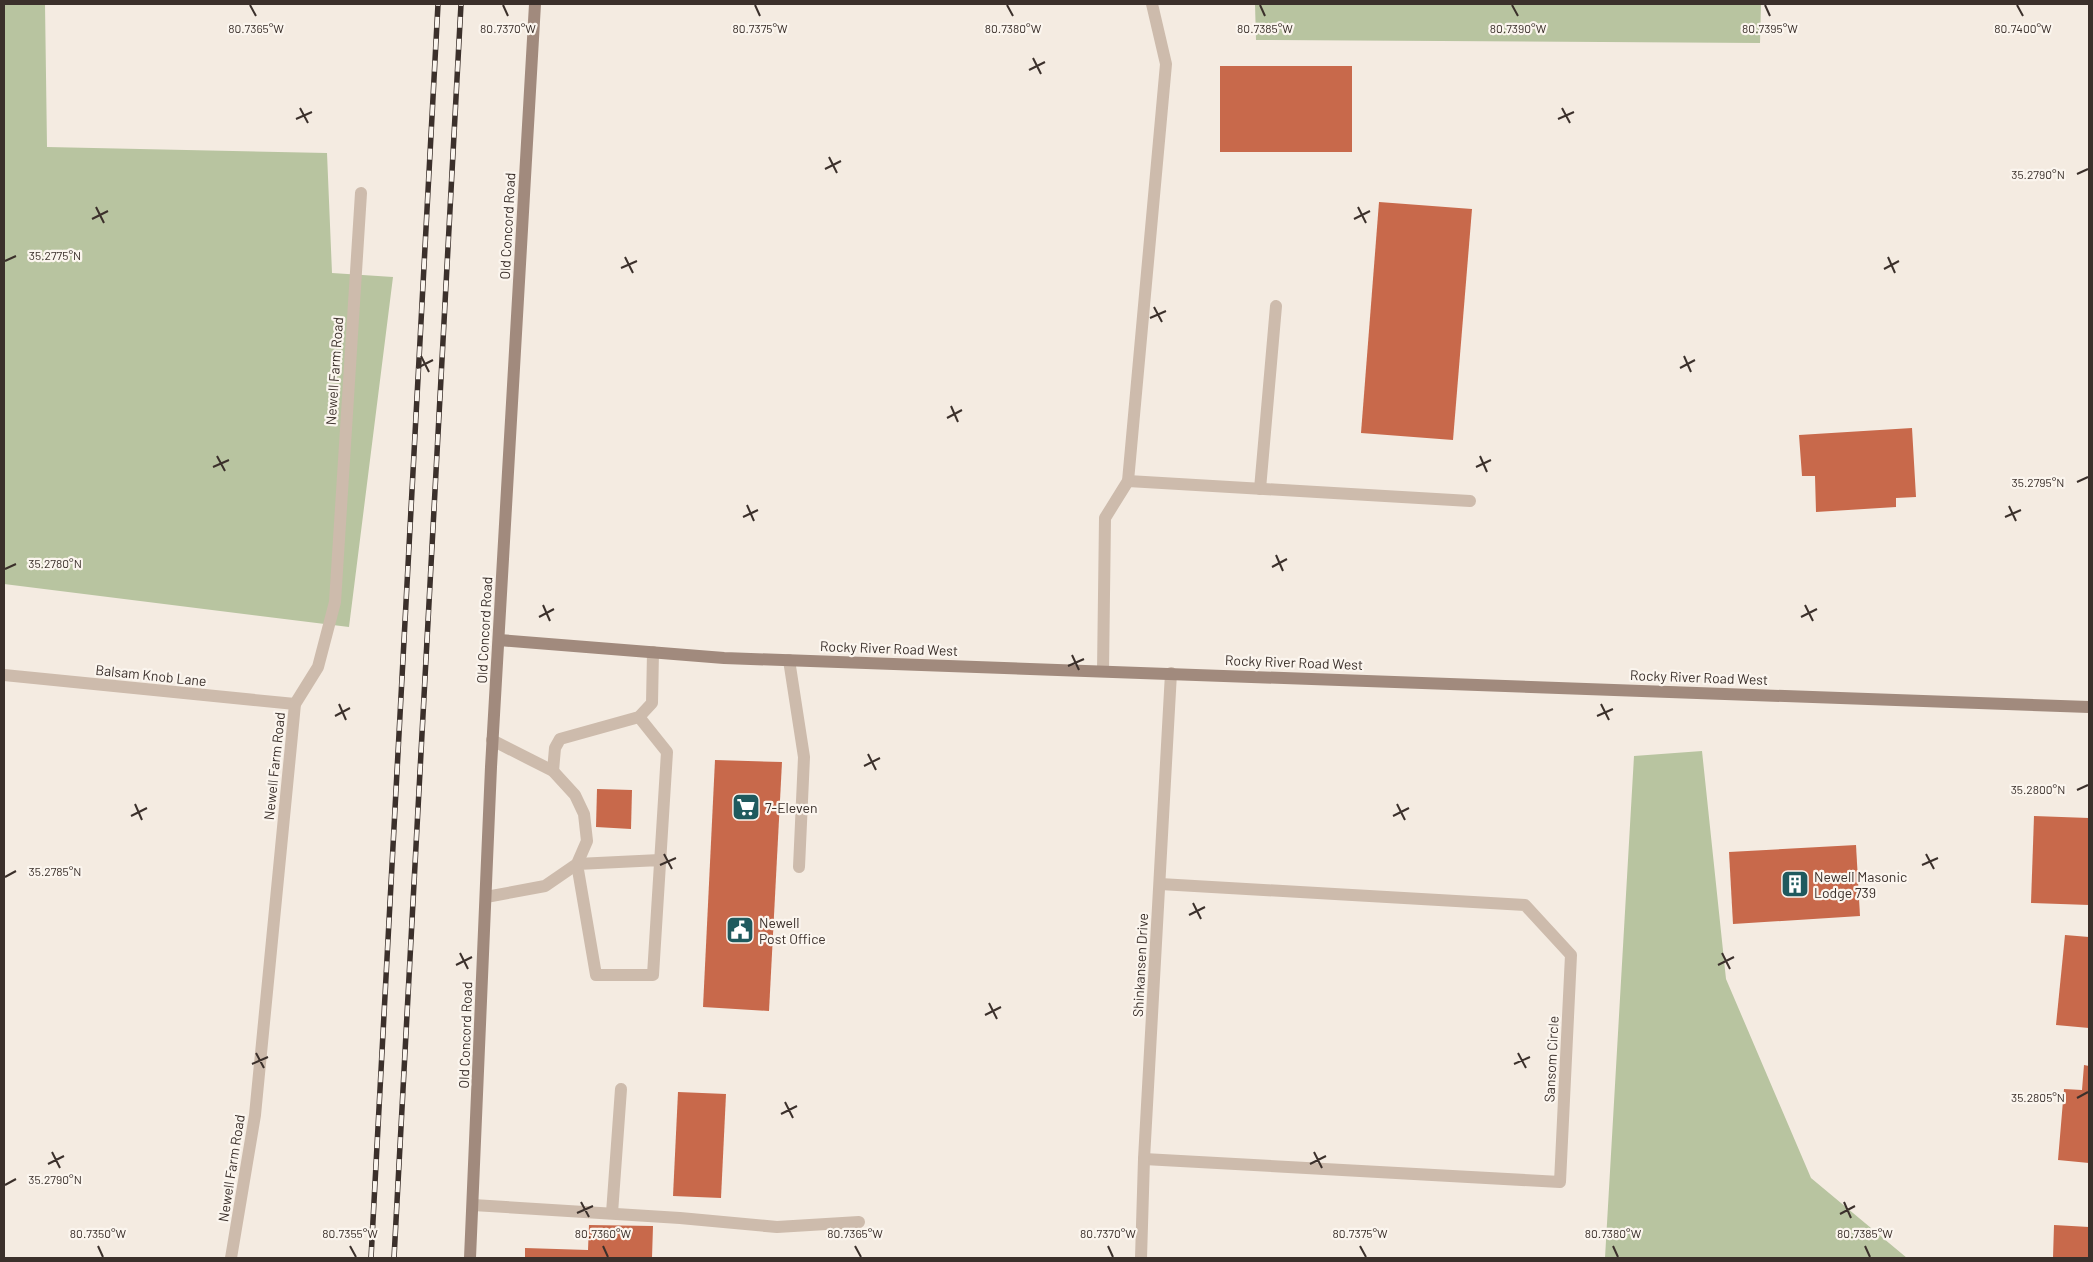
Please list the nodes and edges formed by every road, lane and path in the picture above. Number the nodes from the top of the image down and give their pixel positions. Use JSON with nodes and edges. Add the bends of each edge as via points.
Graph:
{"nodes":[{"id":1,"x":534,"y":4,"type":"edge"},
{"id":2,"x":1152,"y":4,"type":"edge"},
{"id":3,"x":360,"y":193,"type":"dead end"},
{"id":4,"x":1276,"y":306,"type":"dead end"},
{"id":5,"x":1128,"y":480,"type":"junction"},
{"id":6,"x":1260,"y":489,"type":"junction"},
{"id":7,"x":1470,"y":501,"type":"dead end"},
{"id":8,"x":499,"y":640,"type":"junction"},
{"id":9,"x":653,"y":652,"type":"junction"},
{"id":10,"x":789,"y":660,"type":"junction"},
{"id":11,"x":1103,"y":671,"type":"junction"},
{"id":12,"x":1171,"y":673,"type":"junction"},
{"id":13,"x":4,"y":675,"type":"edge"},
{"id":14,"x":295,"y":704,"type":"junction"},
{"id":15,"x":2089,"y":707,"type":"edge"},
{"id":16,"x":639,"y":717,"type":"junction"},
{"id":17,"x":492,"y":740,"type":"junction"},
{"id":18,"x":553,"y":771,"type":"junction"},
{"id":19,"x":660,"y":860,"type":"junction"},
{"id":20,"x":577,"y":864,"type":"junction"},
{"id":21,"x":799,"y":867,"type":"dead end"},
{"id":22,"x":1160,"y":884,"type":"junction"},
{"id":23,"x":486,"y":897,"type":"junction"},
{"id":24,"x":621,"y":1089,"type":"dead end"},
{"id":25,"x":1144,"y":1159,"type":"junction"},
{"id":26,"x":473,"y":1205,"type":"junction"},
{"id":27,"x":612,"y":1213,"type":"junction"},
{"id":28,"x":860,"y":1222,"type":"dead end"},
{"id":29,"x":231,"y":1258,"type":"edge"},
{"id":30,"x":470,"y":1258,"type":"edge"},
{"id":31,"x":1141,"y":1258,"type":"edge"}],
"edges":[{"from":1,"to":8,"type":"street","name":"Old Concord Road"},
{"from":2,"to":5,"type":"street","via":[[1166,64]]},
{"from":3,"to":14,"type":"street","name":"Newell Farm Road","via":[[335,602],[318,667]]},
{"from":4,"to":6,"type":"street"},
{"from":5,"to":6,"type":"street"},
{"from":5,"to":11,"type":"street","via":[[1105,518]]},
{"from":6,"to":7,"type":"street"},
{"from":8,"to":9,"type":"street","name":"Rocky River Road West"},
{"from":8,"to":17,"type":"street","name":"Old Concord Road"},
{"from":9,"to":10,"type":"street","name":"Rocky River Road West"},
{"from":9,"to":16,"type":"street","via":[[652,703]]},
{"from":10,"to":11,"type":"street","name":"Rocky River Road West"},
{"from":10,"to":21,"type":"street","via":[[804,757]]},
{"from":11,"to":12,"type":"street","name":"Rocky River Road West"},
{"from":12,"to":15,"type":"street","name":"Rocky River Road West"},
{"from":12,"to":22,"type":"street","name":"Shinkansen Drive"},
{"from":13,"to":14,"type":"street","name":"Balsam Knob Lane"},
{"from":14,"to":29,"type":"street","name":"Newell Farm Road","via":[[255,1115]]},
{"from":16,"to":18,"type":"street","via":[[560,739],[555,748]]},
{"from":16,"to":19,"type":"street","via":[[667,752]]},
{"from":17,"to":18,"type":"street"},
{"from":17,"to":23,"type":"street","name":"Old Concord Road"},
{"from":18,"to":20,"type":"street","via":[[575,795],[584,814],[586,841]]},
{"from":19,"to":20,"type":"street"},
{"from":19,"to":20,"type":"street","via":[[654,975],[596,975]]},
{"from":20,"to":23,"type":"street","via":[[546,886]]},
{"from":22,"to":25,"type":"street","name":"Shinkansen Drive"},
{"from":22,"to":25,"type":"street","name":"Sansom Circle","via":[[1525,905],[1571,955],[1560,1182]]},
{"from":23,"to":26,"type":"street","name":"Old Concord Road"},
{"from":24,"to":27,"type":"street"},
{"from":25,"to":31,"type":"street","name":"Shinkansen Drive"},
{"from":26,"to":27,"type":"street"},
{"from":26,"to":30,"type":"street","name":"Old Concord Road"},
{"from":27,"to":28,"type":"street","via":[[777,1228]]}]}
